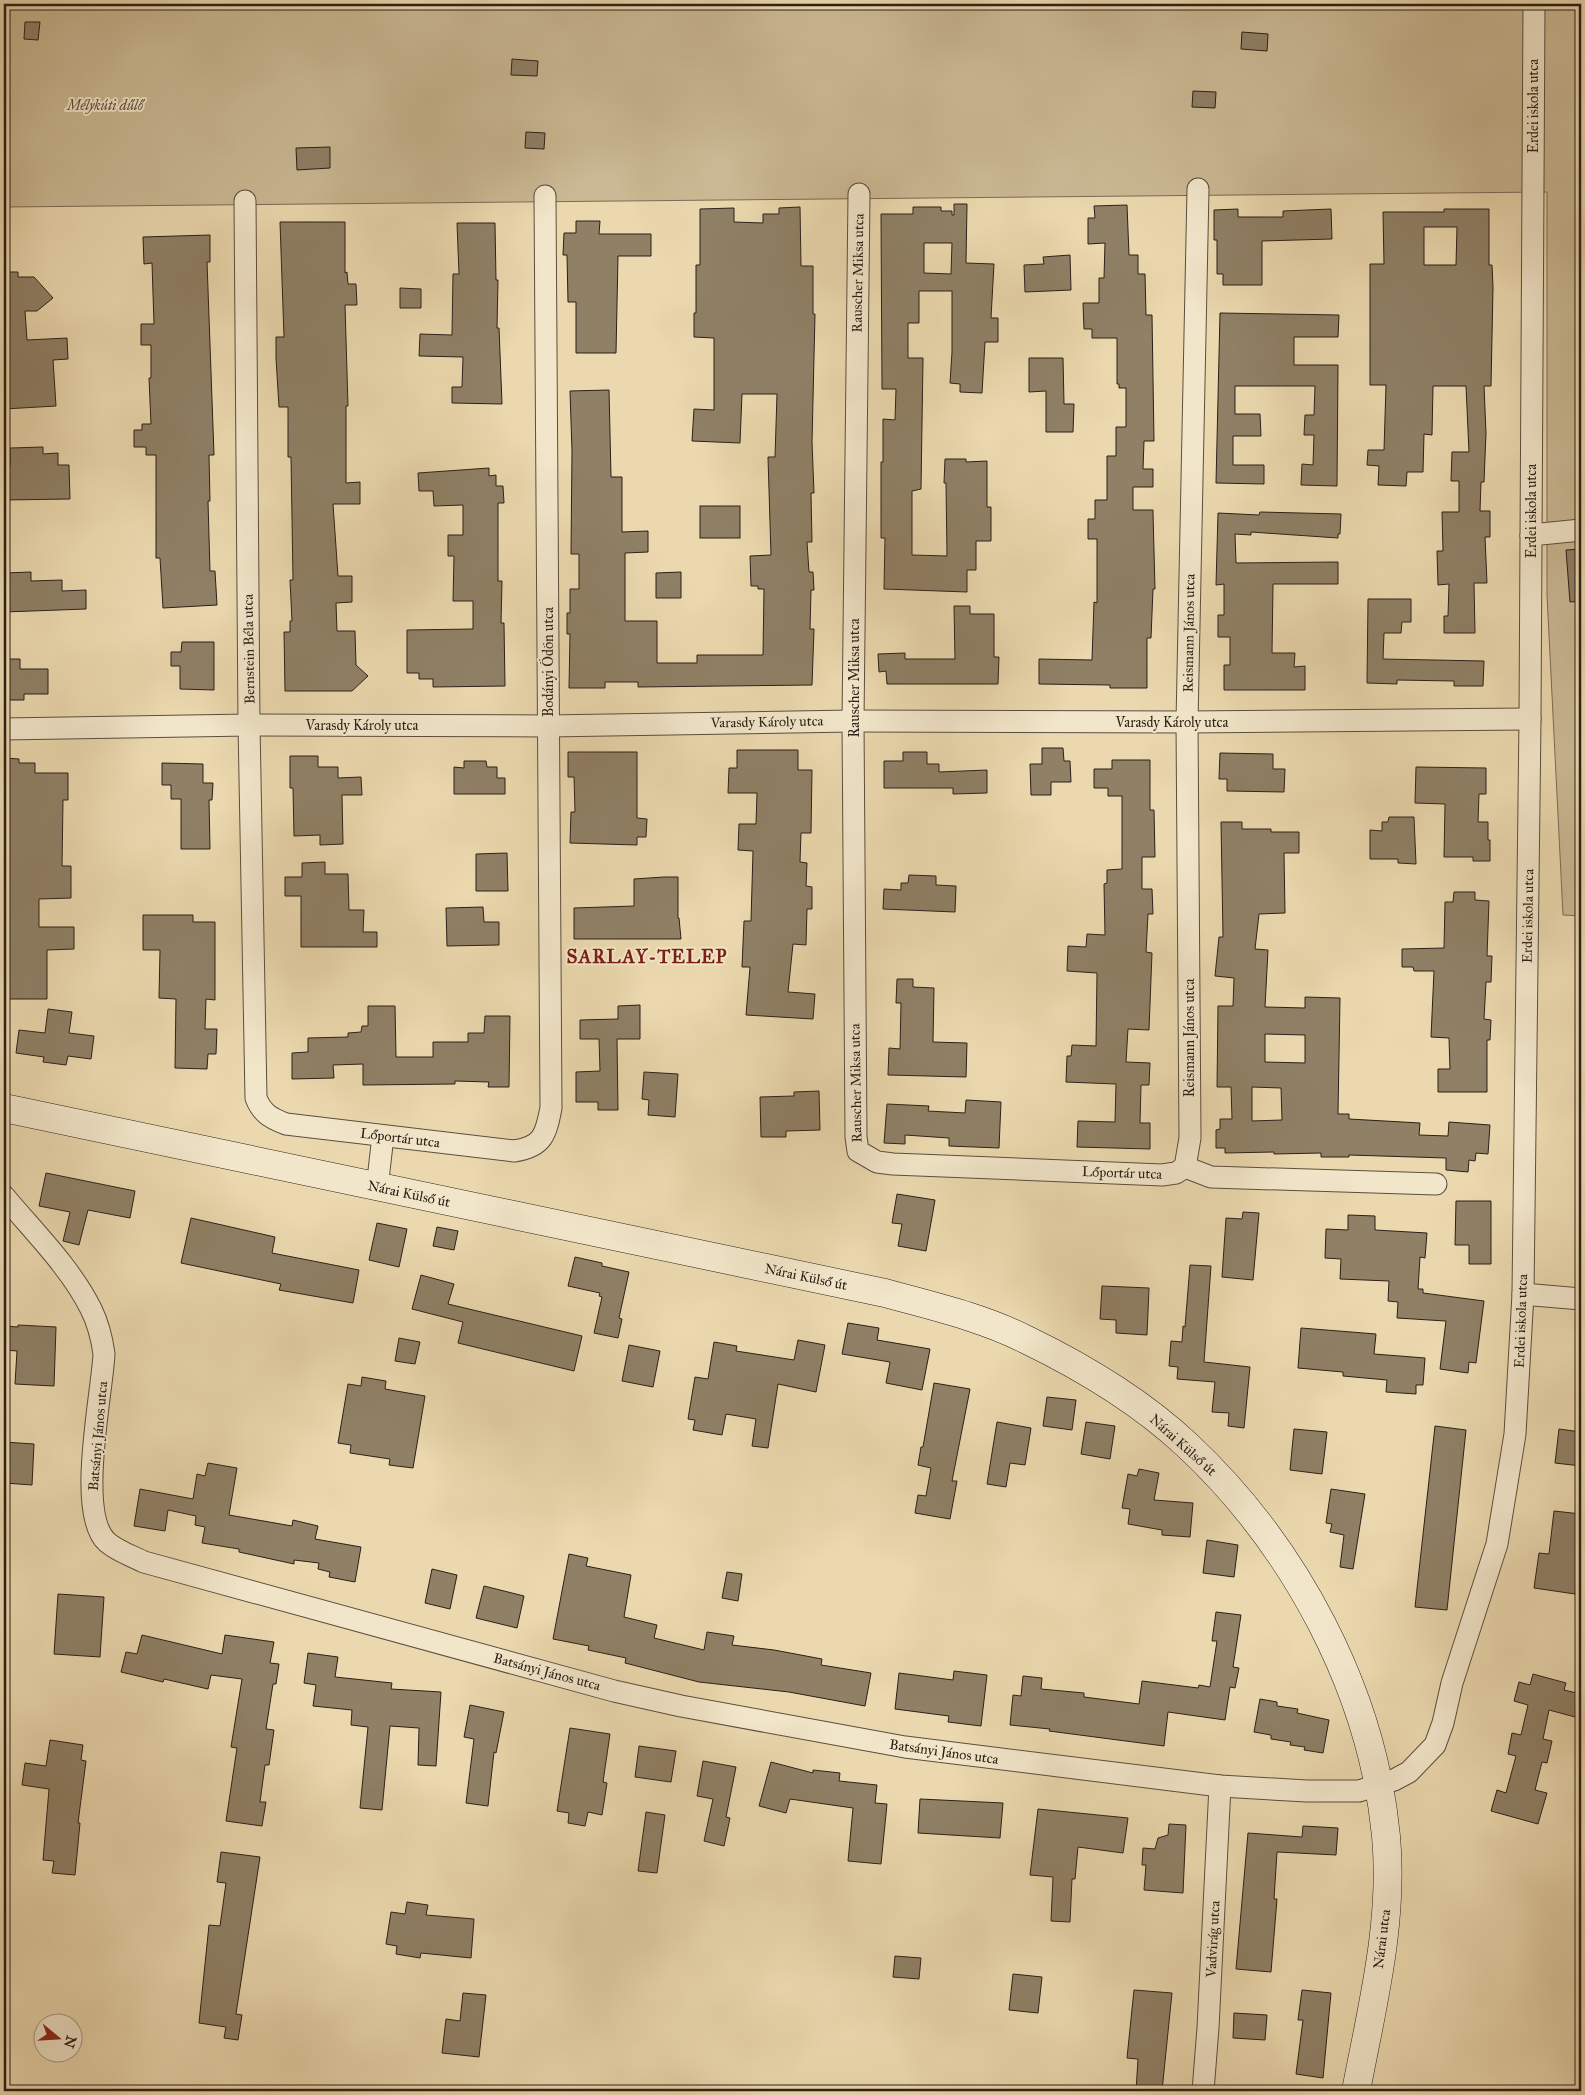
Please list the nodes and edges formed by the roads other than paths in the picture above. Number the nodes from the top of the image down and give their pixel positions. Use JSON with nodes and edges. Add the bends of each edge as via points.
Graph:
{"nodes":[{"id":1,"x":1534,"y":4,"type":"edge"},
{"id":2,"x":1198,"y":190,"type":"dead end"},
{"id":3,"x":859,"y":194,"type":"dead end"},
{"id":4,"x":545,"y":196,"type":"dead end"},
{"id":5,"x":245,"y":200,"type":"dead end"},
{"id":6,"x":1581,"y":530,"type":"edge"},
{"id":7,"x":1531,"y":535,"type":"junction"},
{"id":8,"x":1530,"y":719,"type":"junction"},
{"id":9,"x":854,"y":721,"type":"junction"},
{"id":10,"x":1187,"y":722,"type":"junction"},
{"id":11,"x":249,"y":725,"type":"junction"},
{"id":12,"x":548,"y":726,"type":"junction"},
{"id":13,"x":4,"y":729,"type":"edge"},
{"id":14,"x":256,"y":1098,"type":"joint"},
{"id":15,"x":4,"y":1108,"type":"edge"},
{"id":16,"x":547,"y":1128,"type":"joint"},
{"id":17,"x":383,"y":1136,"type":"junction"},
{"id":18,"x":866,"y":1157,"type":"joint"},
{"id":19,"x":1185,"y":1167,"type":"junction"},
{"id":20,"x":1436,"y":1184,"type":"dead end"},
{"id":21,"x":377,"y":1188,"type":"junction"},
{"id":22,"x":4,"y":1196,"type":"edge"},
{"id":23,"x":1523,"y":1294,"type":"junction"},
{"id":24,"x":1581,"y":1299,"type":"edge"},
{"id":25,"x":1220,"y":1786,"type":"junction"},
{"id":26,"x":1378,"y":1786,"type":"junction"},
{"id":27,"x":1203,"y":2091,"type":"edge"},
{"id":28,"x":1356,"y":2091,"type":"edge"}],
"edges":[{"from":1,"to":7,"type":"street","name":"Erdei iskola utca"},
{"from":2,"to":10,"type":"street","name":"Reismann János utca"},
{"from":3,"to":9,"type":"street","name":"Rauscher Miksa utca"},
{"from":4,"to":12,"type":"street","name":"Bodányi Ödön utca"},
{"from":5,"to":11,"type":"street","name":"Bernstein Béla utca"},
{"from":6,"to":7,"type":"street"},
{"from":7,"to":8,"type":"street","name":"Erdei iskola utca"},
{"from":8,"to":10,"type":"street","name":"Varasdy Károly utca"},
{"from":8,"to":23,"type":"street","name":"Erdei iskola utca"},
{"from":9,"to":10,"type":"street","name":"Varasdy Károly utca"},
{"from":9,"to":12,"type":"street","name":"Varasdy Károly utca"},
{"from":9,"to":18,"type":"street","name":"Rauscher Miksa utca","via":[[856,1137],[858,1151]]},
{"from":10,"to":19,"type":"street","name":"Reismann János utca","via":[[1190,1138]]},
{"from":11,"to":12,"type":"street","name":"Varasdy Károly utca"},
{"from":11,"to":13,"type":"street","name":"Varasdy Károly utca"},
{"from":11,"to":14,"type":"street","name":"Bernstein Béla utca"},
{"from":12,"to":16,"type":"street","name":"Bodányi Ödön utca","via":[[551,1108]]},
{"from":14,"to":17,"type":"street","name":"Lőportár utca","via":[[262,1111],[273,1120],[286,1124]]},
{"from":15,"to":21,"type":"street","name":"Nárai Külső út"},
{"from":16,"to":17,"type":"street","name":"Lőportár utca","via":[[529,1149],[514,1150]]},
{"from":17,"to":21,"type":"street"},
{"from":18,"to":19,"type":"street","name":"Lőportár utca","via":[[893,1164],[1162,1175],[1176,1173]]},
{"from":19,"to":20,"type":"street","via":[[1211,1177]]},
{"from":21,"to":26,"type":"street","name":"Nárai Külső út","via":[[885,1293],[976,1320],[1022,1337],[1072,1362],[1112,1387],[1185,1444],[1249,1511],[1307,1596],[1330,1642],[1363,1726]]},
{"from":22,"to":25,"type":"street","name":"Batsányi János utca","via":[[77,1284],[95,1320],[104,1354],[92,1468],[93,1508],[97,1527],[106,1542],[124,1553],[153,1564],[614,1691],[681,1706],[905,1747]]},
{"from":23,"to":24,"type":"street"},
{"from":23,"to":26,"type":"street","name":"Erdei iskola utca","via":[[1515,1434],[1497,1544],[1435,1745],[1409,1772]]},
{"from":25,"to":26,"type":"street","name":"Batsányi János utca","via":[[1333,1792]]},
{"from":25,"to":27,"type":"street","name":"Vadvirág utca"},
{"from":26,"to":28,"type":"street","name":"Nárai utca","via":[[1386,1836],[1386,1912]]}]}
